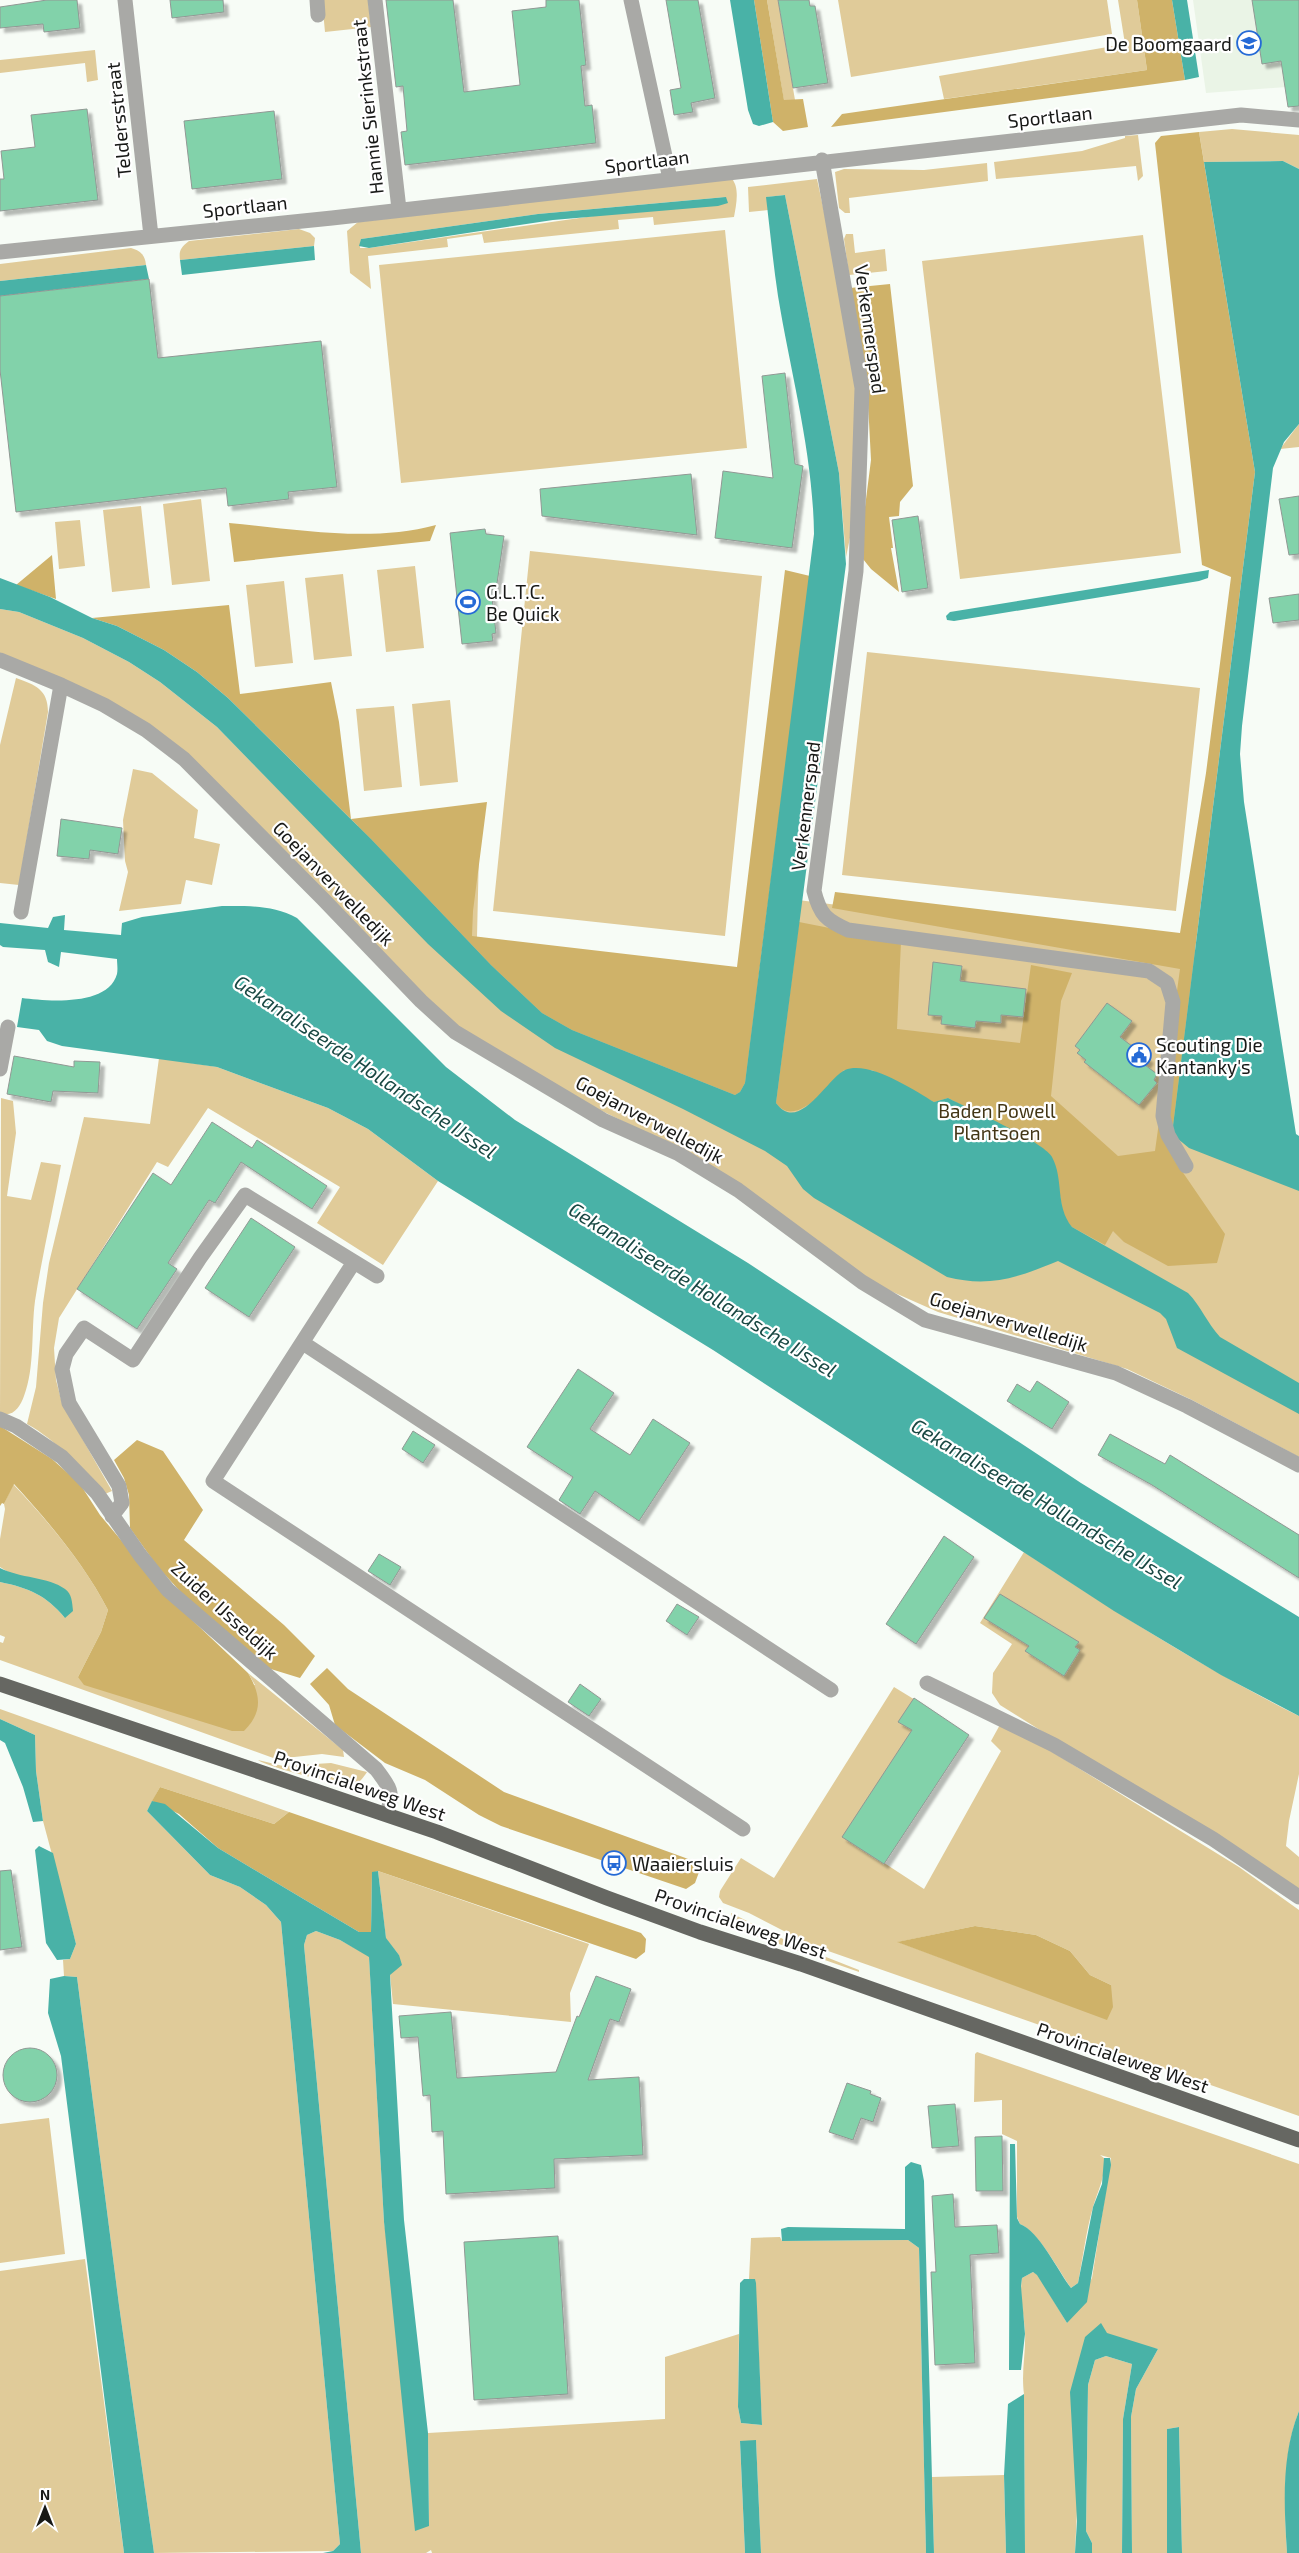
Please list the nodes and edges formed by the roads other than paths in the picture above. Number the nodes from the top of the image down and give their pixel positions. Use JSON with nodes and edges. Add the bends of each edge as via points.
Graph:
{"nodes":[{"id":1,"x":125,"y":0,"type":"edge"},
{"id":2,"x":376,"y":0,"type":"edge"},
{"id":3,"x":631,"y":0,"type":"edge"},
{"id":4,"x":1299,"y":120,"type":"edge"},
{"id":5,"x":822,"y":160,"type":"junction"},
{"id":6,"x":670,"y":179,"type":"junction"},
{"id":7,"x":399,"y":209,"type":"junction"},
{"id":8,"x":151,"y":236,"type":"junction"},
{"id":9,"x":0,"y":252,"type":"edge"},
{"id":10,"x":0,"y":660,"type":"edge"},
{"id":11,"x":62,"y":685,"type":"junction"},
{"id":12,"x":21,"y":912,"type":"dead end"},
{"id":13,"x":8,"y":1027,"type":"dead end"},
{"id":14,"x":0,"y":1069,"type":"edge"},
{"id":15,"x":1186,"y":1166,"type":"dead end"},
{"id":16,"x":354,"y":1262,"type":"junction"},
{"id":17,"x":377,"y":1276,"type":"dead end"},
{"id":18,"x":303,"y":1343,"type":"junction"},
{"id":19,"x":0,"y":1419,"type":"edge"},
{"id":20,"x":1299,"y":1464,"type":"edge"},
{"id":21,"x":112,"y":1516,"type":"junction"},
{"id":22,"x":927,"y":1683,"type":"dead end"},
{"id":23,"x":0,"y":1684,"type":"edge"},
{"id":24,"x":831,"y":1690,"type":"dead end"},
{"id":25,"x":387,"y":1814,"type":"junction"},
{"id":26,"x":743,"y":1829,"type":"dead end"},
{"id":27,"x":1299,"y":1897,"type":"edge"},
{"id":28,"x":1299,"y":2140,"type":"edge"}],
"edges":[{"from":1,"to":8,"type":"street","name":"Teldersstraat"},
{"from":2,"to":7,"type":"street","name":"Hannie Sierinkstraat"},
{"from":3,"to":6,"type":"street"},
{"from":4,"to":5,"type":"street","name":"Sportlaan","via":[[1241,115]]},
{"from":5,"to":6,"type":"street","name":"Sportlaan"},
{"from":5,"to":15,"type":"street","name":"Verkennerspad","via":[[862,388],[856,571],[814,891],[819,911],[848,930],[1148,971],[1167,983],[1173,1002],[1163,1116],[1168,1135]]},
{"from":6,"to":7,"type":"street","name":"Sportlaan"},
{"from":7,"to":8,"type":"street","name":"Sportlaan"},
{"from":8,"to":9,"type":"street","name":"Sportlaan"},
{"from":10,"to":11,"type":"street","name":"Goejanverwelledijk"},
{"from":11,"to":12,"type":"street"},
{"from":11,"to":20,"type":"street","name":"Goejanverwelledijk","via":[[146,730],[184,759],[455,1032],[604,1120],[679,1154],[738,1190],[862,1282],[925,1320],[1116,1373]]},
{"from":13,"to":14,"type":"street"},
{"from":16,"to":17,"type":"street"},
{"from":16,"to":18,"type":"street"},
{"from":16,"to":21,"type":"street","via":[[244,1195],[134,1360],[84,1328],[66,1354],[62,1369],[69,1403],[119,1486],[122,1503]]},
{"from":18,"to":24,"type":"street"},
{"from":18,"to":26,"type":"street","via":[[213,1481]]},
{"from":19,"to":21,"type":"street","name":"Zuider IJsseldijk","via":[[62,1457],[97,1493]]},
{"from":21,"to":25,"type":"street","name":"Zuider IJsseldijk","via":[[168,1590],[376,1769],[387,1783],[392,1797]]},
{"from":22,"to":27,"type":"street","via":[[1054,1746],[1213,1839]]},
{"from":23,"to":25,"type":"main road","name":"Provincialeweg West"},
{"from":25,"to":28,"type":"main road","name":"Provincialeweg West","via":[[700,1932],[801,1964]]}]}
